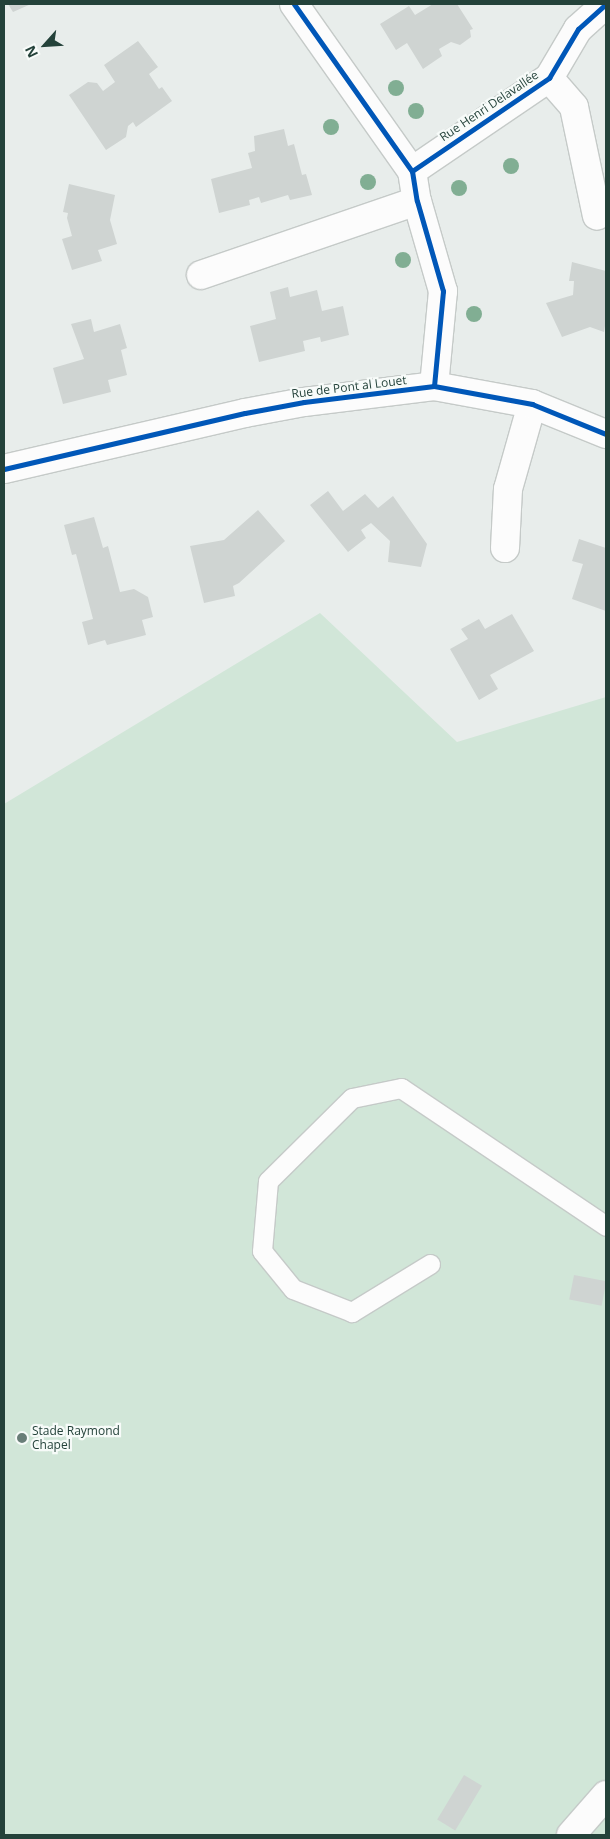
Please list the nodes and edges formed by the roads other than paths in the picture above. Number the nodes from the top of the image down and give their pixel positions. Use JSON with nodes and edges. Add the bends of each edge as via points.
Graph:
{"nodes":[{"id":1,"x":294,"y":4,"type":"edge"},
{"id":2,"x":606,"y":4,"type":"edge"},
{"id":3,"x":549,"y":78,"type":"junction"},
{"id":4,"x":412,"y":170,"type":"junction"},
{"id":5,"x":418,"y":201,"type":"junction"},
{"id":6,"x":597,"y":216,"type":"dead end"},
{"id":7,"x":201,"y":275,"type":"dead end"},
{"id":8,"x":434,"y":386,"type":"junction"},
{"id":9,"x":532,"y":404,"type":"junction"},
{"id":10,"x":606,"y":434,"type":"edge"},
{"id":11,"x":4,"y":469,"type":"edge"},
{"id":12,"x":505,"y":548,"type":"dead end"},
{"id":13,"x":606,"y":1226,"type":"edge"},
{"id":14,"x":430,"y":1264,"type":"dead end"},
{"id":15,"x":606,"y":1795,"type":"edge"},
{"id":16,"x":572,"y":1835,"type":"edge"}],
"edges":[{"from":1,"to":4,"type":"street"},
{"from":2,"to":3,"type":"street","name":"Rue Henri Delavallée","via":[[578,29]]},
{"from":3,"to":4,"type":"street","name":"Rue Henri Delavallée"},
{"from":3,"to":6,"type":"street","via":[[574,107]]},
{"from":4,"to":5,"type":"street"},
{"from":5,"to":7,"type":"street"},
{"from":5,"to":8,"type":"street","via":[[443,291]]},
{"from":8,"to":9,"type":"street","name":"Rue de Pont al Louet"},
{"from":8,"to":11,"type":"street","name":"Rue de Pont al Louet","via":[[244,413]]},
{"from":9,"to":10,"type":"street","name":"Rue de Pont al Louet"},
{"from":9,"to":12,"type":"street","via":[[508,489]]},
{"from":13,"to":14,"type":"lane","via":[[401,1088],[352,1098],[268,1181],[262,1251],[294,1289],[352,1312]]},
{"from":15,"to":16,"type":"street"}]}
